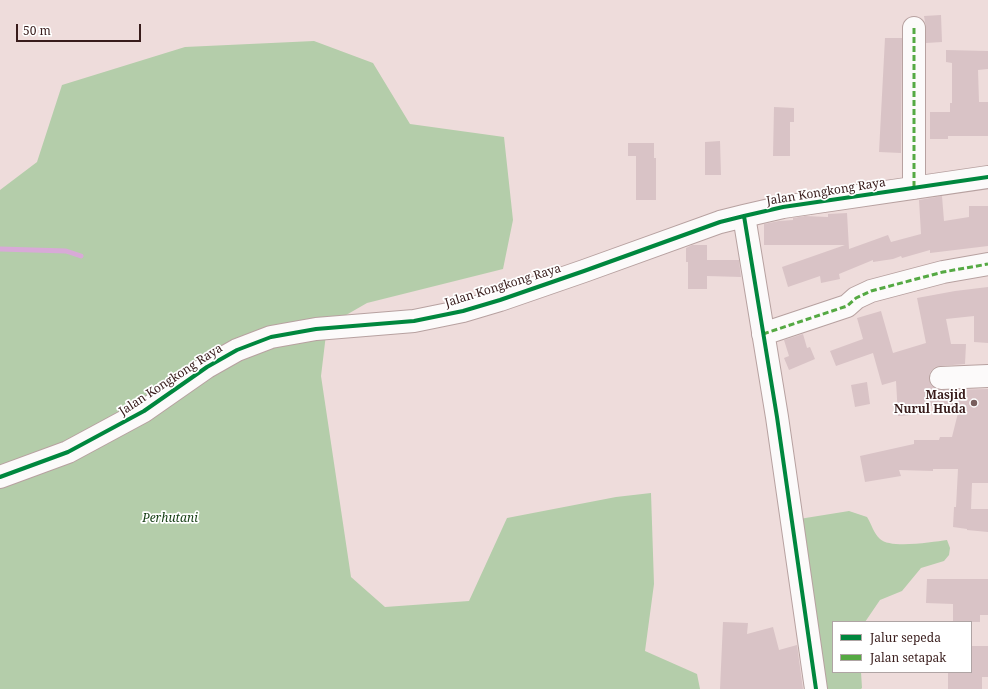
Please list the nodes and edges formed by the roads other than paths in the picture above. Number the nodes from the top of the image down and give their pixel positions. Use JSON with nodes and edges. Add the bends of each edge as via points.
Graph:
{"nodes":[{"id":1,"x":914,"y":28,"type":"dead end"},
{"id":2,"x":988,"y":177,"type":"edge"},
{"id":3,"x":914,"y":188,"type":"junction"},
{"id":4,"x":744,"y":216,"type":"junction"},
{"id":5,"x":988,"y":264,"type":"edge"},
{"id":6,"x":763,"y":334,"type":"junction"},
{"id":7,"x":988,"y":376,"type":"edge"},
{"id":8,"x":941,"y":378,"type":"dead end"},
{"id":9,"x":0,"y":477,"type":"edge"},
{"id":10,"x":816,"y":689,"type":"edge"}],
"edges":[{"from":1,"to":3,"type":"street"},
{"from":2,"to":3,"type":"street","name":"Jalan Kongkong Raya"},
{"from":3,"to":4,"type":"street","name":"Jalan Kongkong Raya","via":[[783,207]]},
{"from":4,"to":6,"type":"street"},
{"from":4,"to":9,"type":"street","name":"Jalan Kongkong Raya","via":[[720,222],[591,269],[463,311],[414,320],[316,329],[271,337],[237,350],[207,367],[144,411],[68,452]]},
{"from":5,"to":6,"type":"street","via":[[943,272],[871,291],[856,298],[847,306]]},
{"from":6,"to":10,"type":"street"},
{"from":7,"to":8,"type":"street"}]}
